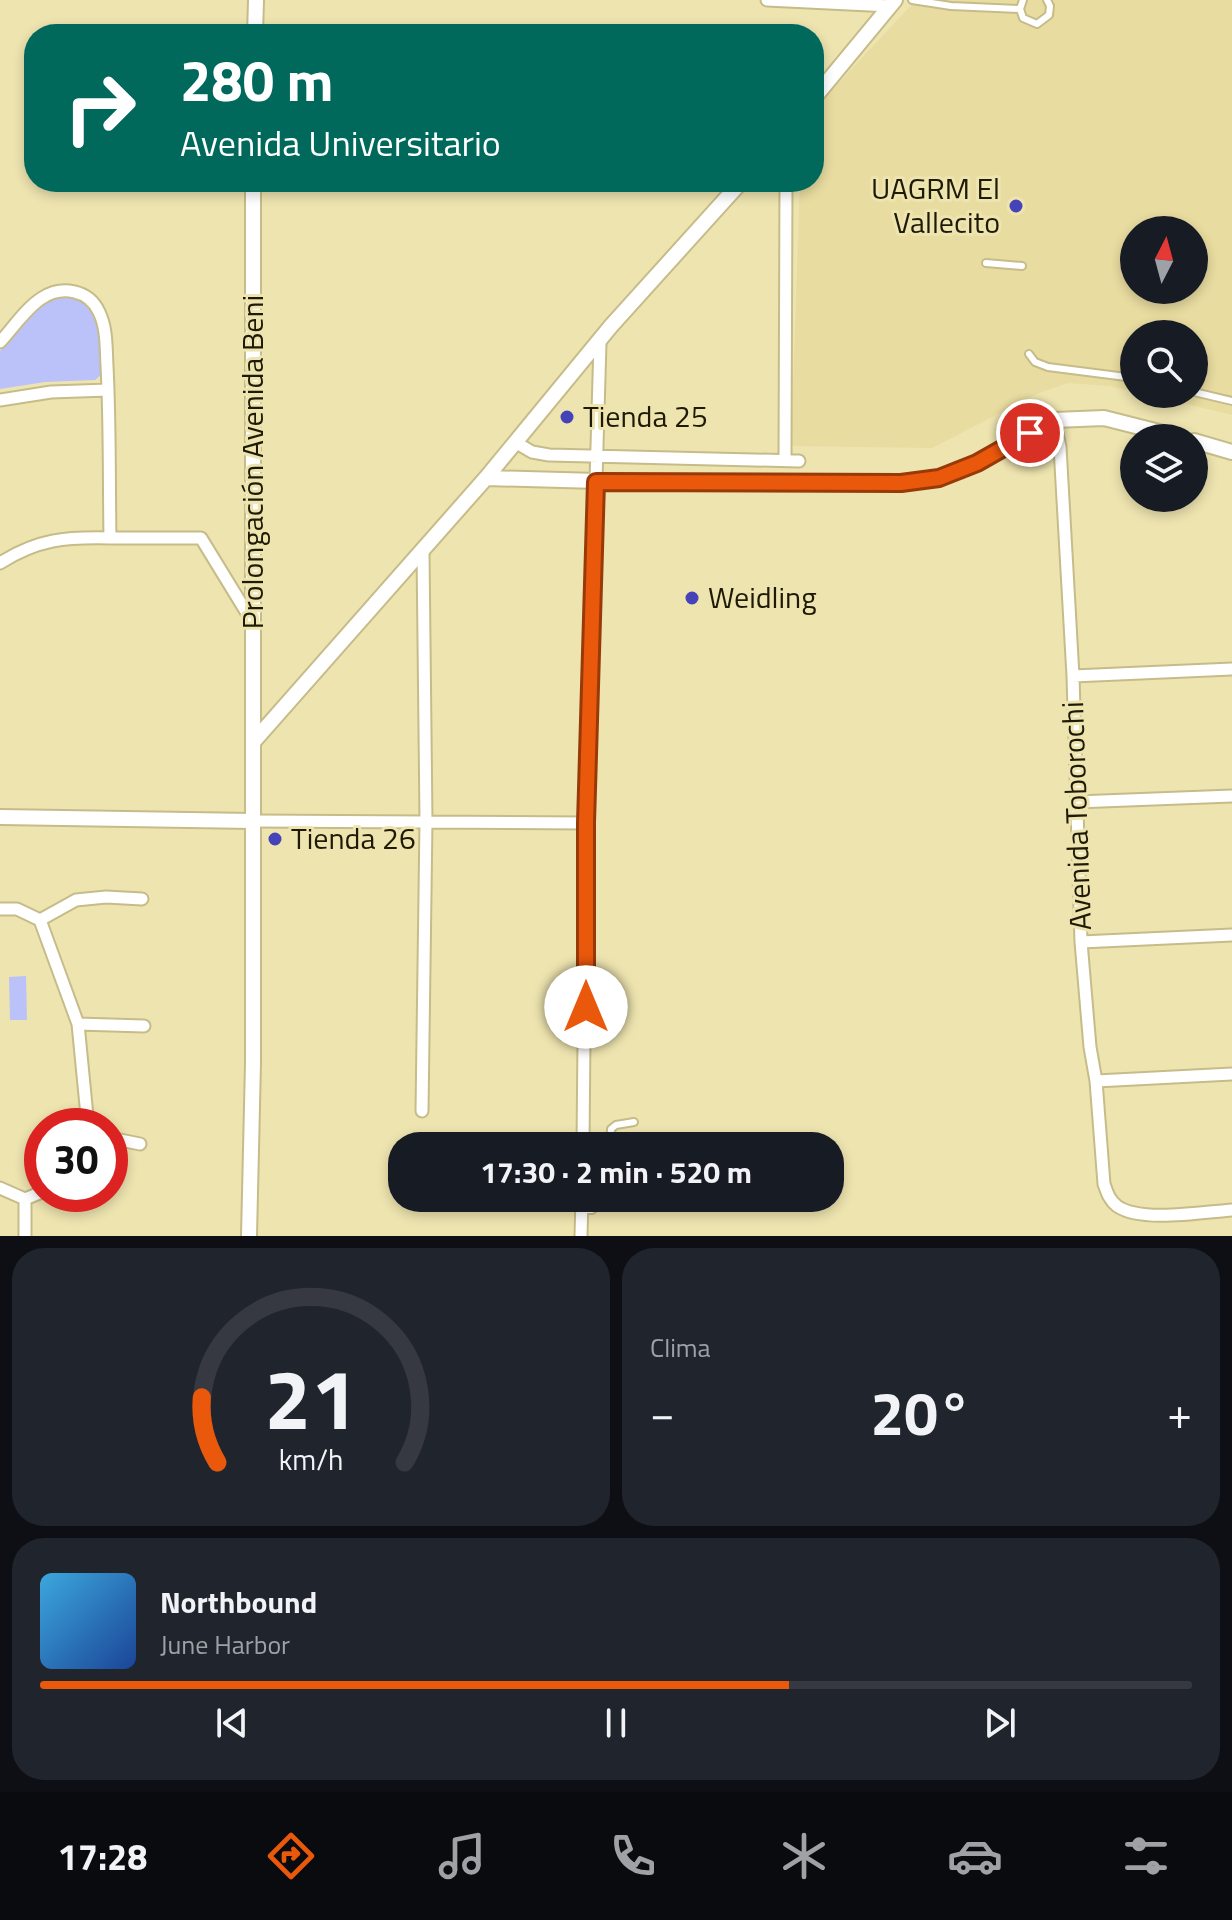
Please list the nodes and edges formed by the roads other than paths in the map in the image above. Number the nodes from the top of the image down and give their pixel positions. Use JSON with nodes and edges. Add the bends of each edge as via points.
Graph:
{"nodes":[{"id":1,"x":256,"y":0,"type":"edge"},
{"id":2,"x":767,"y":0,"type":"edge"},
{"id":3,"x":912,"y":0,"type":"edge"},
{"id":4,"x":1023,"y":0,"type":"edge"},
{"id":5,"x":1047,"y":0,"type":"edge"},
{"id":6,"x":893,"y":3,"type":"edge"},
{"id":7,"x":1020,"y":9,"type":"junction"},
{"id":8,"x":255,"y":24,"type":"edge"},
{"id":9,"x":824,"y":86,"type":"edge"},
{"id":10,"x":253,"y":192,"type":"edge"},
{"id":11,"x":732,"y":192,"type":"edge"},
{"id":12,"x":786,"y":192,"type":"edge"},
{"id":13,"x":986,"y":263,"type":"dead end"},
{"id":14,"x":1022,"y":266,"type":"dead end"},
{"id":15,"x":0,"y":342,"type":"edge"},
{"id":16,"x":600,"y":343,"type":"junction"},
{"id":17,"x":1029,"y":354,"type":"dead end"},
{"id":18,"x":1120,"y":376,"type":"edge"},
{"id":19,"x":108,"y":390,"type":"junction"},
{"id":20,"x":1208,"y":395,"type":"edge"},
{"id":21,"x":0,"y":400,"type":"edge"},
{"id":22,"x":1232,"y":401,"type":"edge"},
{"id":23,"x":1054,"y":420,"type":"junction"},
{"id":24,"x":1128,"y":424,"type":"edge"},
{"id":25,"x":515,"y":442,"type":"junction"},
{"id":26,"x":1208,"y":445,"type":"edge"},
{"id":27,"x":1232,"y":452,"type":"edge"},
{"id":28,"x":596,"y":458,"type":"junction"},
{"id":29,"x":785,"y":460,"type":"junction"},
{"id":30,"x":799,"y":461,"type":"dead end"},
{"id":31,"x":486,"y":478,"type":"junction"},
{"id":32,"x":596,"y":482,"type":"junction"},
{"id":33,"x":110,"y":538,"type":"junction"},
{"id":34,"x":423,"y":551,"type":"junction"},
{"id":35,"x":0,"y":563,"type":"edge"},
{"id":36,"x":254,"y":624,"type":"junction"},
{"id":37,"x":1232,"y":669,"type":"edge"},
{"id":38,"x":1073,"y":676,"type":"junction"},
{"id":39,"x":254,"y":741,"type":"junction"},
{"id":40,"x":1232,"y":796,"type":"edge"},
{"id":41,"x":1076,"y":802,"type":"junction"},
{"id":42,"x":0,"y":817,"type":"edge"},
{"id":43,"x":252,"y":821,"type":"junction"},
{"id":44,"x":426,"y":821,"type":"junction"},
{"id":45,"x":586,"y":823,"type":"junction"},
{"id":46,"x":142,"y":899,"type":"dead end"},
{"id":47,"x":0,"y":909,"type":"edge"},
{"id":48,"x":40,"y":920,"type":"junction"},
{"id":49,"x":1232,"y":935,"type":"edge"},
{"id":50,"x":1081,"y":942,"type":"junction"},
{"id":51,"x":78,"y":1024,"type":"junction"},
{"id":52,"x":144,"y":1026,"type":"dead end"},
{"id":53,"x":1232,"y":1074,"type":"edge"},
{"id":54,"x":1096,"y":1081,"type":"junction"},
{"id":55,"x":86,"y":1108,"type":"edge"},
{"id":56,"x":422,"y":1111,"type":"dead end"},
{"id":57,"x":634,"y":1122,"type":"dead end"},
{"id":58,"x":583,"y":1132,"type":"edge"},
{"id":59,"x":611,"y":1132,"type":"edge"},
{"id":60,"x":128,"y":1142,"type":"edge"},
{"id":61,"x":140,"y":1144,"type":"dead end"},
{"id":62,"x":0,"y":1188,"type":"edge"},
{"id":63,"x":24,"y":1199,"type":"edge"},
{"id":64,"x":1232,"y":1210,"type":"edge"},
{"id":65,"x":25,"y":1212,"type":"edge"},
{"id":66,"x":582,"y":1212,"type":"edge"},
{"id":67,"x":25,"y":1236,"type":"edge"},
{"id":68,"x":249,"y":1236,"type":"edge"},
{"id":69,"x":581,"y":1236,"type":"edge"}],
"edges":[{"from":1,"to":8,"type":"street"},
{"from":2,"to":6,"type":"street"},
{"from":3,"to":7,"type":"lane"},
{"from":4,"to":7,"type":"lane"},
{"from":5,"to":7,"type":"lane","via":[[1049,15],[1037,24],[1027,22]]},
{"from":6,"to":9,"type":"street"},
{"from":10,"to":36,"type":"street","name":"Prolongación Avenida Beni"},
{"from":11,"to":16,"type":"street"},
{"from":12,"to":29,"type":"street"},
{"from":13,"to":14,"type":"lane"},
{"from":15,"to":19,"type":"street","via":[[44,296],[63,290],[82,294],[103,323]]},
{"from":16,"to":25,"type":"street"},
{"from":16,"to":28,"type":"street"},
{"from":17,"to":18,"type":"lane","via":[[1048,367]]},
{"from":19,"to":21,"type":"street"},
{"from":19,"to":33,"type":"street"},
{"from":20,"to":22,"type":"lane"},
{"from":23,"to":24,"type":"street","via":[[1104,418]]},
{"from":23,"to":32,"type":"street","via":[[939,478],[861,485]]},
{"from":23,"to":38,"type":"street","name":"Avenida Toborochi"},
{"from":25,"to":28,"type":"street","via":[[532,452]]},
{"from":25,"to":31,"type":"street"},
{"from":26,"to":27,"type":"street"},
{"from":28,"to":29,"type":"street"},
{"from":28,"to":32,"type":"street"},
{"from":29,"to":30,"type":"street"},
{"from":31,"to":32,"type":"street"},
{"from":31,"to":34,"type":"street"},
{"from":32,"to":45,"type":"street"},
{"from":33,"to":35,"type":"street","via":[[54,539]]},
{"from":33,"to":36,"type":"street","via":[[201,538]]},
{"from":34,"to":39,"type":"street"},
{"from":34,"to":44,"type":"street"},
{"from":36,"to":39,"type":"street","name":"Prolongación Avenida Beni"},
{"from":37,"to":38,"type":"street"},
{"from":38,"to":41,"type":"street","name":"Avenida Toborochi"},
{"from":39,"to":43,"type":"street","name":"Prolongación Avenida Beni"},
{"from":40,"to":41,"type":"street"},
{"from":41,"to":50,"type":"street","name":"Avenida Toborochi"},
{"from":42,"to":43,"type":"street"},
{"from":43,"to":44,"type":"street"},
{"from":43,"to":68,"type":"street"},
{"from":44,"to":45,"type":"street"},
{"from":44,"to":56,"type":"street"},
{"from":45,"to":58,"type":"street"},
{"from":46,"to":48,"type":"street","via":[[76,900]]},
{"from":47,"to":48,"type":"street","via":[[17,909]]},
{"from":48,"to":51,"type":"street"},
{"from":49,"to":50,"type":"street"},
{"from":50,"to":54,"type":"street","name":"Avenida Toborochi"},
{"from":51,"to":52,"type":"street"},
{"from":51,"to":55,"type":"street"},
{"from":53,"to":54,"type":"street"},
{"from":54,"to":64,"type":"street","name":"Avenida Toborochi","via":[[1104,1184],[1118,1207],[1142,1215]]},
{"from":57,"to":59,"type":"lane","via":[[616,1125]]},
{"from":60,"to":61,"type":"street"},
{"from":62,"to":63,"type":"street"},
{"from":65,"to":67,"type":"street"},
{"from":66,"to":69,"type":"street"}]}
